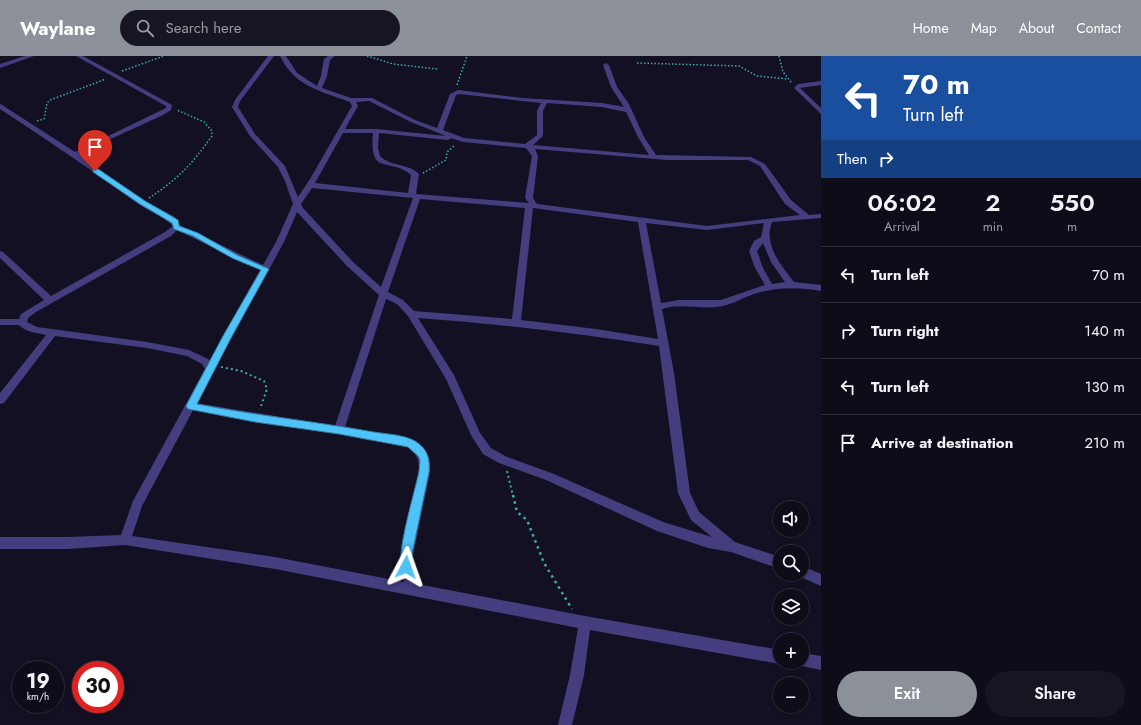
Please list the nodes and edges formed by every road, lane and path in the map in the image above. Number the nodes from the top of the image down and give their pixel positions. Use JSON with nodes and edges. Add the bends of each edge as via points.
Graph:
{"nodes":[{"id":1,"x":31,"y":56,"type":"edge"},
{"id":2,"x":80,"y":56,"type":"edge"},
{"id":3,"x":164,"y":56,"type":"edge"},
{"id":4,"x":271,"y":56,"type":"edge"},
{"id":5,"x":283,"y":56,"type":"edge"},
{"id":6,"x":332,"y":56,"type":"edge"},
{"id":7,"x":367,"y":56,"type":"edge"},
{"id":8,"x":467,"y":56,"type":"edge"},
{"id":9,"x":779,"y":56,"type":"edge"},
{"id":10,"x":382,"y":57,"type":"dead end"},
{"id":11,"x":380,"y":60,"type":"junction"},
{"id":12,"x":637,"y":63,"type":"dead end"},
{"id":13,"x":606,"y":65,"type":"dead end"},
{"id":14,"x":0,"y":66,"type":"edge"},
{"id":15,"x":437,"y":69,"type":"dead end"},
{"id":16,"x":116,"y":76,"type":"junction"},
{"id":17,"x":788,"y":79,"type":"junction"},
{"id":18,"x":821,"y":83,"type":"edge"},
{"id":19,"x":798,"y":87,"type":"junction"},
{"id":20,"x":319,"y":89,"type":"junction"},
{"id":21,"x":454,"y":93,"type":"junction"},
{"id":22,"x":352,"y":100,"type":"junction"},
{"id":23,"x":545,"y":102,"type":"junction"},
{"id":24,"x":0,"y":106,"type":"edge"},
{"id":25,"x":170,"y":108,"type":"junction"},
{"id":26,"x":628,"y":110,"type":"junction"},
{"id":27,"x":821,"y":112,"type":"edge"},
{"id":28,"x":28,"y":125,"type":"junction"},
{"id":29,"x":340,"y":130,"type":"junction"},
{"id":30,"x":376,"y":131,"type":"junction"},
{"id":31,"x":439,"y":131,"type":"junction"},
{"id":32,"x":458,"y":139,"type":"junction"},
{"id":33,"x":527,"y":146,"type":"junction"},
{"id":34,"x":76,"y":156,"type":"junction"},
{"id":35,"x":654,"y":157,"type":"junction"},
{"id":36,"x":415,"y":178,"type":"junction"},
{"id":37,"x":309,"y":185,"type":"junction"},
{"id":38,"x":415,"y":196,"type":"junction"},
{"id":39,"x":142,"y":203,"type":"junction"},
{"id":40,"x":296,"y":206,"type":"junction"},
{"id":41,"x":532,"y":206,"type":"junction"},
{"id":42,"x":821,"y":216,"type":"edge"},
{"id":43,"x":807,"y":217,"type":"junction"},
{"id":44,"x":642,"y":220,"type":"junction"},
{"id":45,"x":769,"y":220,"type":"junction"},
{"id":46,"x":176,"y":227,"type":"junction"},
{"id":47,"x":765,"y":238,"type":"junction"},
{"id":48,"x":0,"y":254,"type":"edge"},
{"id":49,"x":265,"y":269,"type":"junction"},
{"id":50,"x":791,"y":284,"type":"junction"},
{"id":51,"x":770,"y":287,"type":"junction"},
{"id":52,"x":821,"y":288,"type":"edge"},
{"id":53,"x":384,"y":295,"type":"junction"},
{"id":54,"x":49,"y":300,"type":"junction"},
{"id":55,"x":658,"y":307,"type":"junction"},
{"id":56,"x":410,"y":314,"type":"junction"},
{"id":57,"x":0,"y":322,"type":"edge"},
{"id":58,"x":22,"y":322,"type":"junction"},
{"id":59,"x":516,"y":323,"type":"junction"},
{"id":60,"x":53,"y":332,"type":"junction"},
{"id":61,"x":664,"y":343,"type":"junction"},
{"id":62,"x":211,"y":367,"type":"junction"},
{"id":63,"x":0,"y":400,"type":"edge"},
{"id":64,"x":191,"y":406,"type":"junction"},
{"id":65,"x":255,"y":419,"type":"junction"},
{"id":66,"x":339,"y":430,"type":"junction"},
{"id":67,"x":503,"y":460,"type":"junction"},
{"id":68,"x":125,"y":540,"type":"junction"},
{"id":69,"x":0,"y":543,"type":"edge"},
{"id":70,"x":731,"y":546,"type":"junction"},
{"id":71,"x":773,"y":561,"type":"edge"},
{"id":72,"x":809,"y":575,"type":"edge"},
{"id":73,"x":821,"y":580,"type":"edge"},
{"id":74,"x":412,"y":589,"type":"junction"},
{"id":75,"x":581,"y":622,"type":"junction"},
{"id":76,"x":773,"y":656,"type":"edge"},
{"id":77,"x":809,"y":661,"type":"edge"},
{"id":78,"x":821,"y":663,"type":"edge"},
{"id":79,"x":565,"y":725,"type":"edge"}],
"edges":[{"from":1,"to":14,"type":"street"},
{"from":2,"to":16,"type":"street"},
{"from":3,"to":16,"type":"path","via":[[122,71]]},
{"from":4,"to":40,"type":"street","via":[[240,96],[235,107],[252,135],[281,166],[289,181]]},
{"from":5,"to":20,"type":"street","via":[[286,64],[297,76]]},
{"from":6,"to":20,"type":"street","via":[[327,59]]},
{"from":7,"to":11,"type":"path"},
{"from":8,"to":21,"type":"path"},
{"from":9,"to":17,"type":"path"},
{"from":10,"to":11,"type":"path"},
{"from":11,"to":15,"type":"path"},
{"from":12,"to":17,"type":"path","via":[[739,66],[757,76]]},
{"from":13,"to":26,"type":"street","via":[[614,87]]},
{"from":16,"to":25,"type":"street","via":[[168,104]]},
{"from":16,"to":28,"type":"path","via":[[50,100],[44,119]]},
{"from":17,"to":19,"type":"path"},
{"from":18,"to":19,"type":"street"},
{"from":19,"to":27,"type":"street"},
{"from":20,"to":22,"type":"street"},
{"from":21,"to":23,"type":"street"},
{"from":21,"to":31,"type":"street"},
{"from":22,"to":29,"type":"street","via":[[355,106]]},
{"from":22,"to":31,"type":"street","via":[[370,99],[406,118]]},
{"from":23,"to":26,"type":"street","via":[[602,105]]},
{"from":23,"to":33,"type":"street","via":[[540,112],[540,136]]},
{"from":24,"to":28,"type":"street"},
{"from":25,"to":34,"type":"street","via":[[79,152]]},
{"from":25,"to":39,"type":"path","via":[[204,122],[212,131],[212,136],[191,165],[166,187]]},
{"from":26,"to":35,"type":"street"},
{"from":28,"to":34,"type":"street"},
{"from":29,"to":30,"type":"street"},
{"from":29,"to":37,"type":"street"},
{"from":30,"to":32,"type":"street"},
{"from":30,"to":36,"type":"street","via":[[375,149],[378,157],[386,163],[412,172]]},
{"from":31,"to":32,"type":"street"},
{"from":32,"to":33,"type":"street"},
{"from":32,"to":36,"type":"path","via":[[447,152],[446,160]]},
{"from":33,"to":35,"type":"street","via":[[580,153]]},
{"from":33,"to":41,"type":"street","via":[[535,156],[529,198]]},
{"from":34,"to":39,"type":"street"},
{"from":35,"to":43,"type":"street","via":[[749,158],[763,165],[788,202]]},
{"from":36,"to":38,"type":"street","via":[[411,188]]},
{"from":37,"to":38,"type":"street"},
{"from":37,"to":40,"type":"street"},
{"from":38,"to":41,"type":"street"},
{"from":38,"to":53,"type":"street"},
{"from":39,"to":46,"type":"street","via":[[175,222]]},
{"from":40,"to":49,"type":"street"},
{"from":40,"to":53,"type":"street","via":[[350,264]]},
{"from":41,"to":44,"type":"street"},
{"from":41,"to":59,"type":"street"},
{"from":42,"to":43,"type":"street"},
{"from":43,"to":45,"type":"street"},
{"from":44,"to":45,"type":"street","via":[[707,228]]},
{"from":44,"to":55,"type":"street"},
{"from":45,"to":47,"type":"street","via":[[765,226]]},
{"from":46,"to":49,"type":"street"},
{"from":46,"to":54,"type":"street","via":[[168,234]]},
{"from":47,"to":50,"type":"street","via":[[779,268]]},
{"from":47,"to":51,"type":"street","via":[[753,251]]},
{"from":48,"to":54,"type":"street"},
{"from":49,"to":62,"type":"street"},
{"from":50,"to":51,"type":"street"},
{"from":50,"to":52,"type":"street"},
{"from":51,"to":55,"type":"street","via":[[750,292],[728,302],[676,303]]},
{"from":53,"to":56,"type":"street","via":[[398,300]]},
{"from":53,"to":66,"type":"street"},
{"from":54,"to":58,"type":"street","via":[[27,313]]},
{"from":55,"to":61,"type":"street"},
{"from":56,"to":59,"type":"street"},
{"from":56,"to":67,"type":"street","via":[[451,378],[482,446]]},
{"from":57,"to":58,"type":"street"},
{"from":58,"to":60,"type":"street","via":[[31,328]]},
{"from":59,"to":61,"type":"street"},
{"from":60,"to":62,"type":"street","via":[[189,353]]},
{"from":60,"to":63,"type":"street"},
{"from":61,"to":70,"type":"street","via":[[686,499],[695,516]]},
{"from":62,"to":64,"type":"street"},
{"from":62,"to":65,"type":"path","via":[[241,371],[264,381],[267,389]]},
{"from":64,"to":65,"type":"street"},
{"from":64,"to":68,"type":"street","via":[[137,505]]},
{"from":65,"to":66,"type":"street"},
{"from":66,"to":74,"type":"street","via":[[405,442],[419,449],[424,457],[424,472],[406,560]]},
{"from":67,"to":70,"type":"street","via":[[550,477],[661,527],[701,540]]},
{"from":67,"to":75,"type":"path","via":[[513,488],[517,512],[527,520],[544,563]]},
{"from":68,"to":69,"type":"street"},
{"from":68,"to":74,"type":"street","via":[[275,563]]},
{"from":70,"to":71,"type":"street"},
{"from":72,"to":73,"type":"street"},
{"from":74,"to":75,"type":"street"},
{"from":75,"to":76,"type":"street"},
{"from":75,"to":79,"type":"street","via":[[577,675]]},
{"from":77,"to":78,"type":"street"}]}
